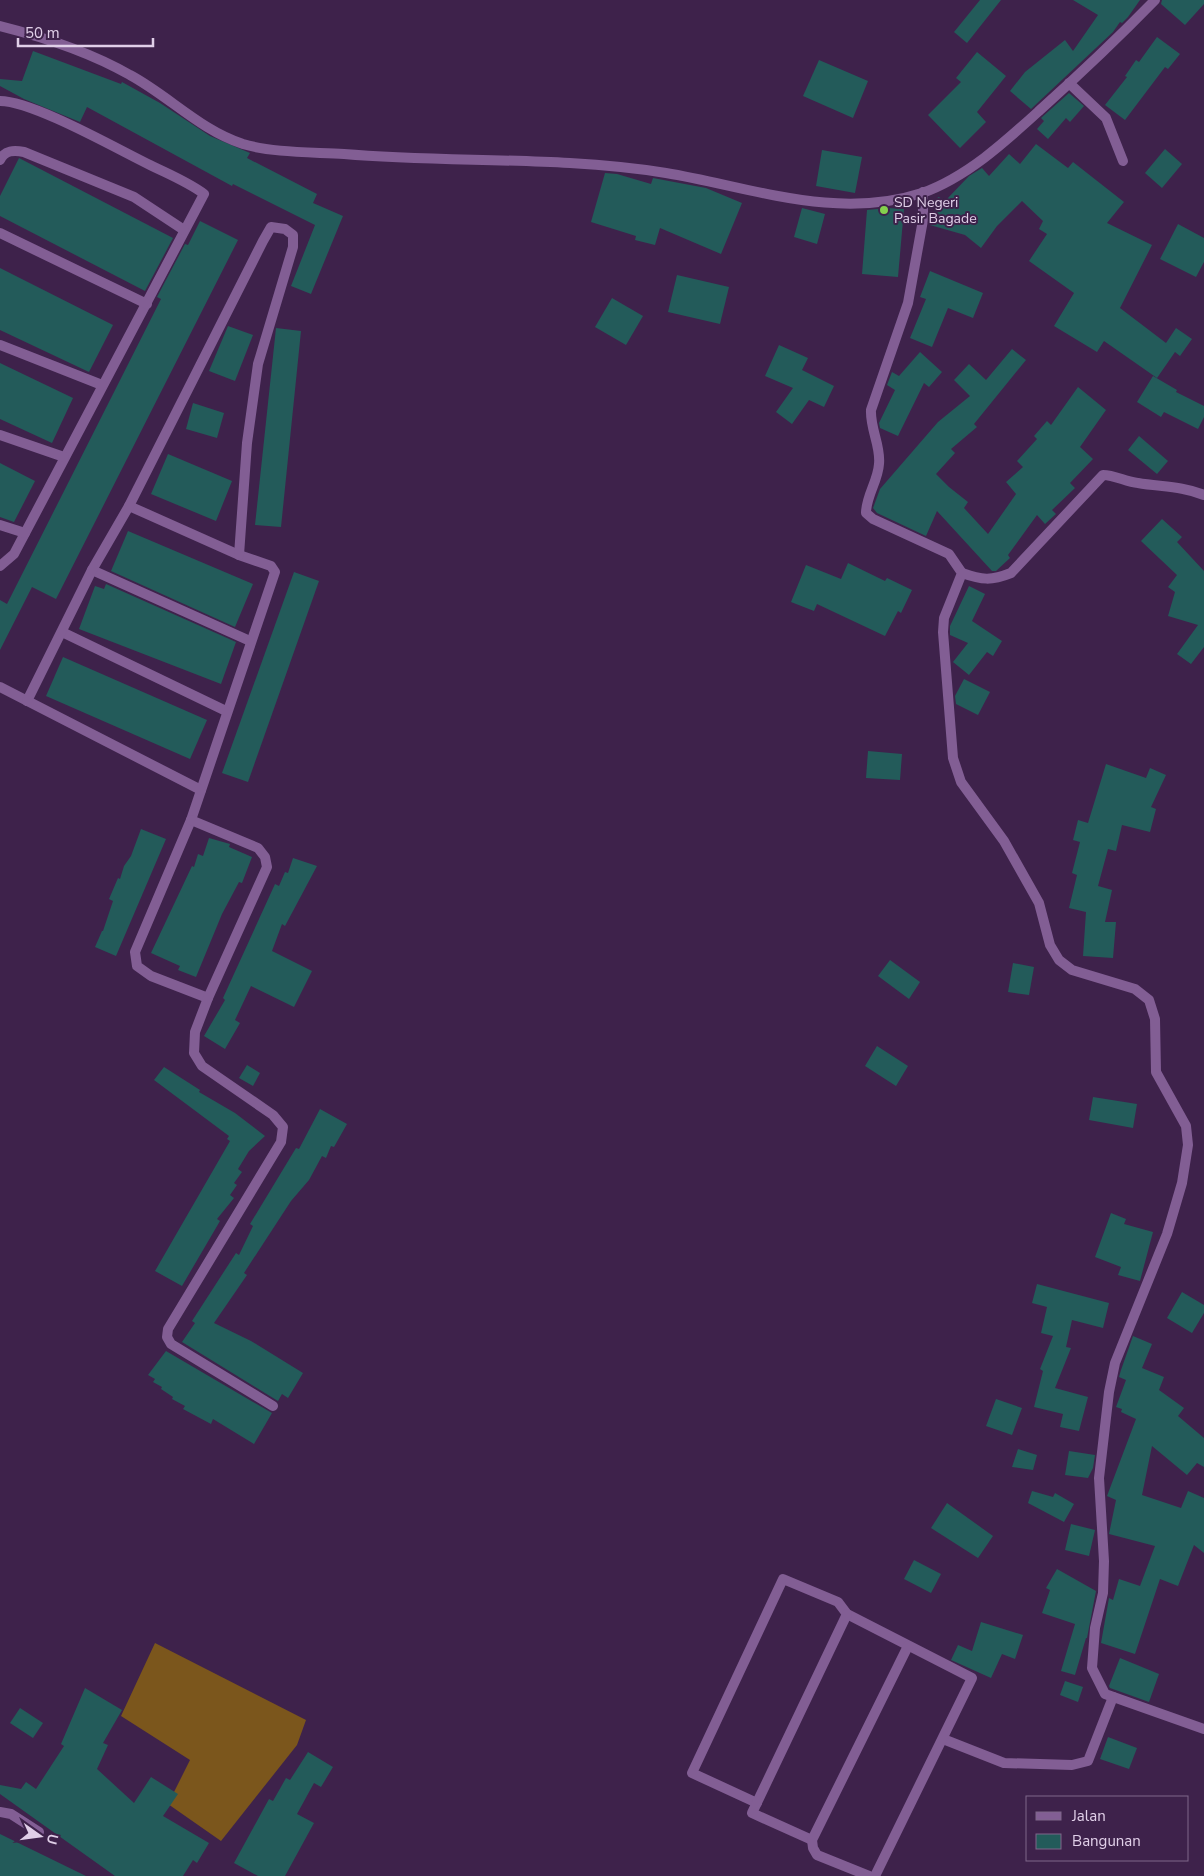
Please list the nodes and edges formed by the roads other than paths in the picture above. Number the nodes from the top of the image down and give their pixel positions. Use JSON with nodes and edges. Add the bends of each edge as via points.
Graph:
{"nodes":[{"id":1,"x":1155,"y":0,"type":"edge"},
{"id":2,"x":0,"y":26,"type":"edge"},
{"id":3,"x":1069,"y":84,"type":"junction"},
{"id":4,"x":0,"y":101,"type":"edge"},
{"id":5,"x":0,"y":160,"type":"edge"},
{"id":6,"x":1123,"y":161,"type":"dead end"},
{"id":7,"x":923,"y":192,"type":"junction"},
{"id":8,"x":184,"y":230,"type":"junction"},
{"id":9,"x":0,"y":233,"type":"edge"},
{"id":10,"x":147,"y":304,"type":"junction"},
{"id":11,"x":0,"y":345,"type":"edge"},
{"id":12,"x":102,"y":385,"type":"junction"},
{"id":13,"x":0,"y":435,"type":"edge"},
{"id":14,"x":64,"y":457,"type":"junction"},
{"id":15,"x":1204,"y":496,"type":"edge"},
{"id":16,"x":129,"y":506,"type":"junction"},
{"id":17,"x":0,"y":525,"type":"edge"},
{"id":18,"x":25,"y":533,"type":"junction"},
{"id":19,"x":239,"y":555,"type":"junction"},
{"id":20,"x":0,"y":566,"type":"edge"},
{"id":21,"x":92,"y":570,"type":"junction"},
{"id":22,"x":962,"y":573,"type":"junction"},
{"id":23,"x":62,"y":632,"type":"junction"},
{"id":24,"x":250,"y":641,"type":"junction"},
{"id":25,"x":0,"y":687,"type":"edge"},
{"id":26,"x":27,"y":701,"type":"junction"},
{"id":27,"x":226,"y":711,"type":"junction"},
{"id":28,"x":201,"y":790,"type":"junction"},
{"id":29,"x":191,"y":820,"type":"junction"},
{"id":30,"x":208,"y":998,"type":"junction"},
{"id":31,"x":274,"y":1406,"type":"dead end"},
{"id":32,"x":847,"y":1614,"type":"junction"},
{"id":33,"x":908,"y":1646,"type":"junction"},
{"id":34,"x":1113,"y":1697,"type":"junction"},
{"id":35,"x":1204,"y":1729,"type":"edge"},
{"id":36,"x":943,"y":1739,"type":"junction"},
{"id":37,"x":757,"y":1803,"type":"junction"},
{"id":38,"x":0,"y":1812,"type":"edge"},
{"id":39,"x":39,"y":1832,"type":"dead end"},
{"id":40,"x":812,"y":1840,"type":"junction"},
{"id":41,"x":869,"y":1876,"type":"edge"},
{"id":42,"x":875,"y":1876,"type":"edge"}],
"edges":[{"from":1,"to":3,"type":"street"},
{"from":2,"to":7,"type":"street","via":[[64,45],[128,74],[192,118],[246,145],[362,156],[622,168],[834,204],[882,202]]},
{"from":3,"to":6,"type":"street","via":[[1106,118]]},
{"from":3,"to":7,"type":"street","via":[[955,178]]},
{"from":4,"to":8,"type":"street","via":[[9,101],[105,142],[197,189],[204,194]]},
{"from":5,"to":8,"type":"street","via":[[13,150],[24,152],[134,197]]},
{"from":7,"to":22,"type":"street","via":[[923,220],[908,304],[871,410],[870,422],[879,465],[866,513],[949,554]]},
{"from":8,"to":10,"type":"street"},
{"from":9,"to":10,"type":"street"},
{"from":10,"to":12,"type":"street"},
{"from":11,"to":12,"type":"street"},
{"from":12,"to":14,"type":"street"},
{"from":13,"to":14,"type":"street"},
{"from":14,"to":18,"type":"street"},
{"from":15,"to":22,"type":"street","via":[[1172,486],[1138,484],[1103,475],[1011,573],[982,580]]},
{"from":16,"to":19,"type":"street"},
{"from":16,"to":19,"type":"street","via":[[263,241],[271,227],[285,229],[293,236],[293,247],[258,364],[247,443]]},
{"from":16,"to":21,"type":"street"},
{"from":17,"to":18,"type":"street"},
{"from":18,"to":20,"type":"street","via":[[14,554]]},
{"from":19,"to":24,"type":"street","via":[[271,566],[275,572]]},
{"from":21,"to":23,"type":"street"},
{"from":21,"to":24,"type":"street"},
{"from":22,"to":34,"type":"street","via":[[944,618],[943,632],[953,758],[961,782],[1004,840],[1039,903],[1050,945],[1059,960],[1072,970],[1135,989],[1149,1000],[1155,1018],[1156,1072],[1186,1126],[1188,1145],[1182,1183],[1167,1234],[1114,1363],[1104,1435],[1099,1478],[1103,1593],[1095,1628],[1092,1668],[1105,1694]]},
{"from":23,"to":26,"type":"street"},
{"from":23,"to":27,"type":"street"},
{"from":24,"to":27,"type":"street"},
{"from":25,"to":26,"type":"street"},
{"from":26,"to":28,"type":"street"},
{"from":27,"to":28,"type":"street"},
{"from":28,"to":29,"type":"street"},
{"from":29,"to":30,"type":"street","via":[[134,952],[137,966],[151,976]]},
{"from":29,"to":30,"type":"street","via":[[258,848],[267,867]]},
{"from":30,"to":31,"type":"street","via":[[195,1032],[194,1052],[202,1066],[273,1115],[283,1127],[280,1142],[168,1329],[167,1337],[171,1344]]},
{"from":32,"to":33,"type":"street"},
{"from":32,"to":37,"type":"street"},
{"from":32,"to":37,"type":"street","via":[[838,1602],[783,1579],[692,1773]]},
{"from":33,"to":36,"type":"street","via":[[972,1678]]},
{"from":33,"to":40,"type":"street"},
{"from":34,"to":35,"type":"street"},
{"from":34,"to":36,"type":"street","via":[[1088,1762],[1072,1765],[1004,1763]]},
{"from":36,"to":42,"type":"street"},
{"from":37,"to":40,"type":"street","via":[[752,1813]]},
{"from":38,"to":39,"type":"street","via":[[11,1814]]},
{"from":40,"to":41,"type":"street","via":[[817,1855]]}]}
